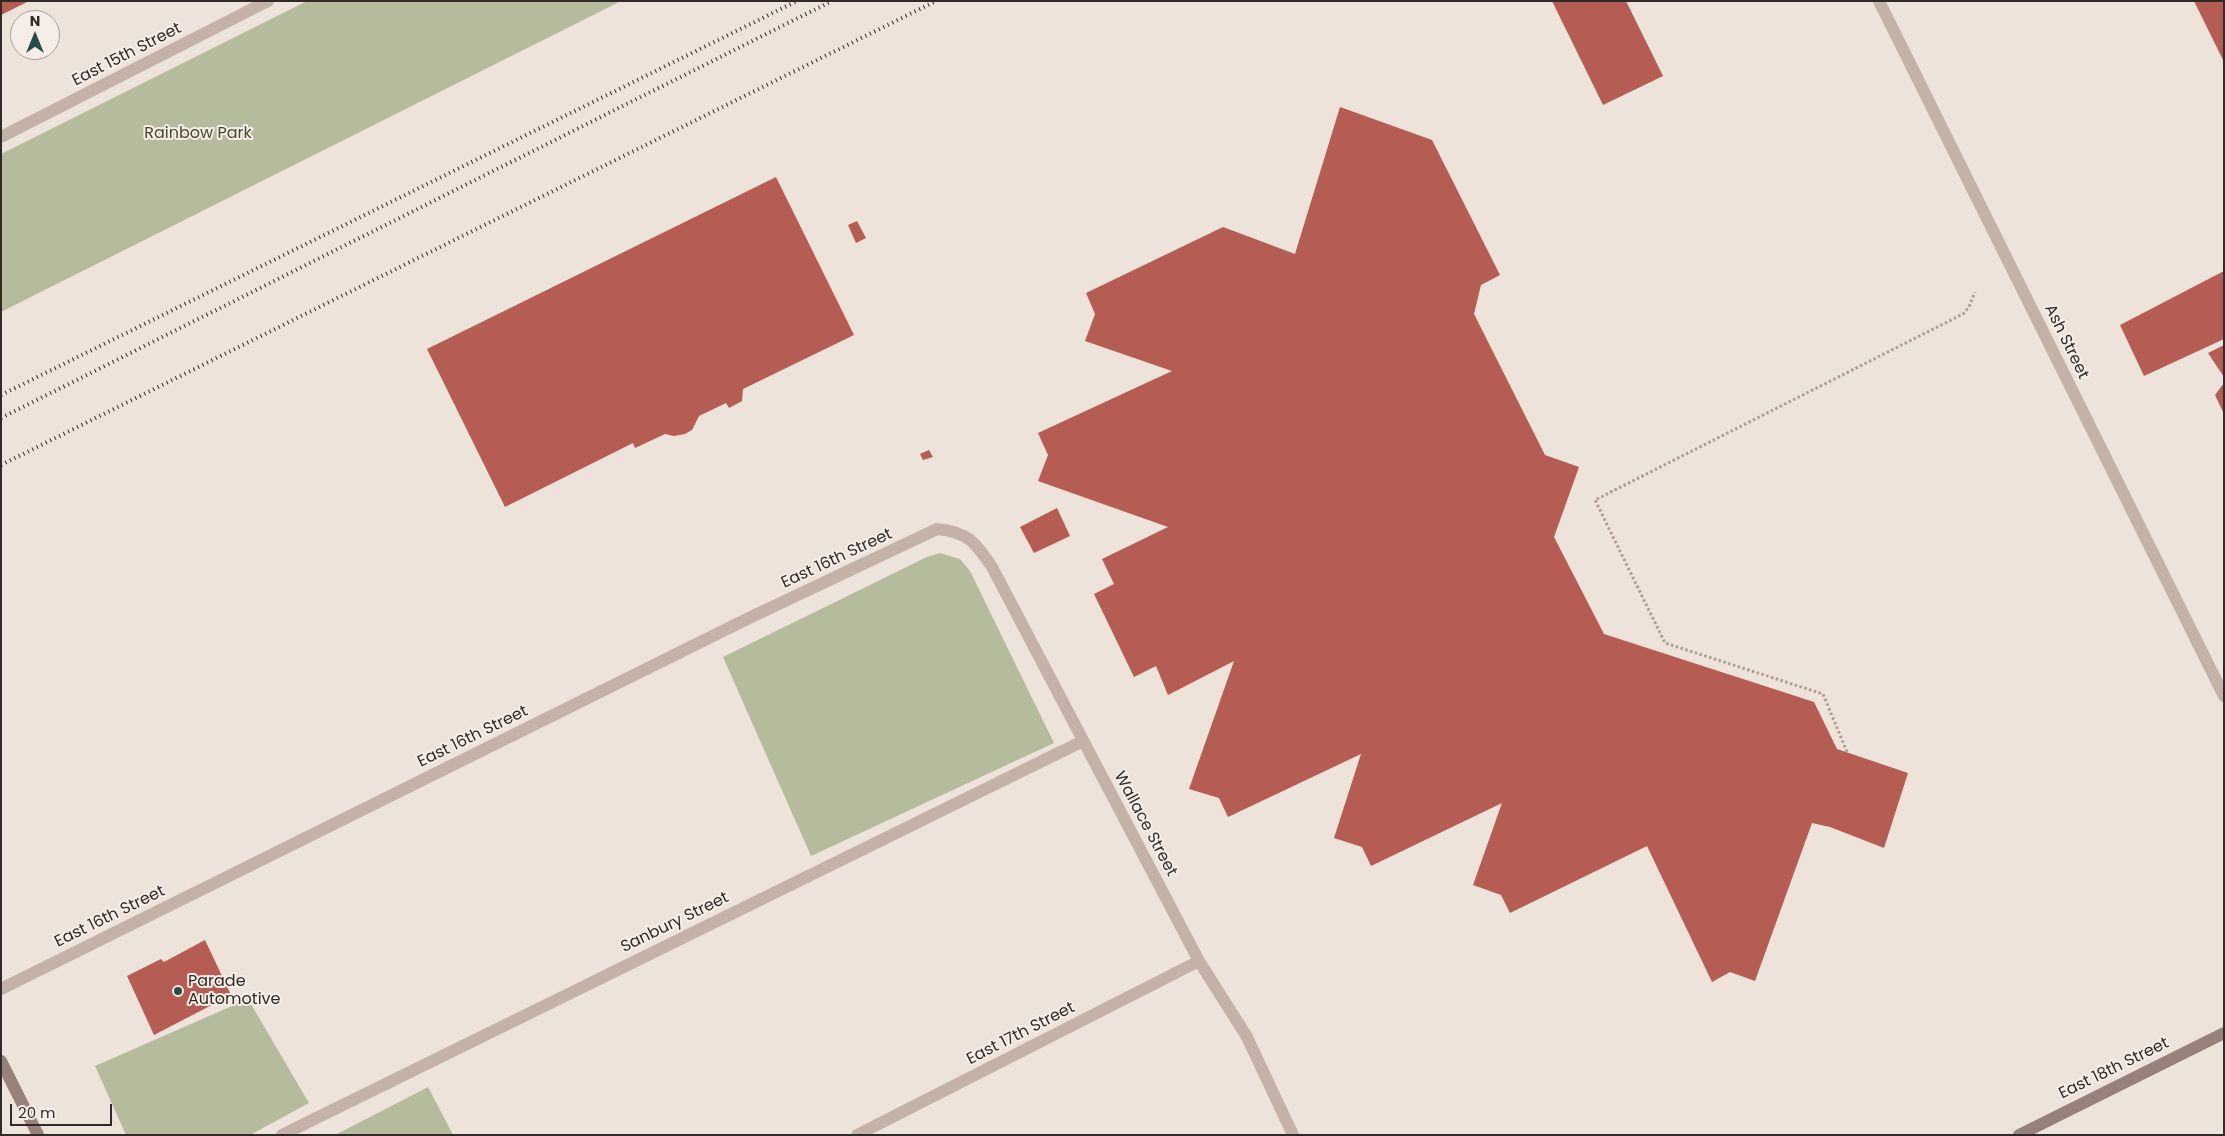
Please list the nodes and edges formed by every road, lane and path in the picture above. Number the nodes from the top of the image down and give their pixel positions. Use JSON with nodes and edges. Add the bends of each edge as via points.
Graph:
{"nodes":[{"id":1,"x":268,"y":1,"type":"edge"},
{"id":2,"x":1879,"y":1,"type":"edge"},
{"id":3,"x":1,"y":137,"type":"edge"},
{"id":4,"x":1975,"y":292,"type":"dead end"},
{"id":5,"x":962,"y":533,"type":"joint"},
{"id":6,"x":2224,"y":696,"type":"edge"},
{"id":7,"x":1083,"y":741,"type":"junction"},
{"id":8,"x":1847,"y":752,"type":"dead end"},
{"id":9,"x":1198,"y":962,"type":"junction"},
{"id":10,"x":1,"y":989,"type":"edge"},
{"id":11,"x":2224,"y":1033,"type":"edge"},
{"id":12,"x":1,"y":1061,"type":"edge"},
{"id":13,"x":38,"y":1135,"type":"edge"},
{"id":14,"x":282,"y":1135,"type":"edge"},
{"id":15,"x":857,"y":1135,"type":"edge"},
{"id":16,"x":1293,"y":1135,"type":"edge"},
{"id":17,"x":2019,"y":1135,"type":"edge"}],
"edges":[{"from":1,"to":3,"type":"street","name":"East 15th Street"},
{"from":2,"to":6,"type":"street","name":"Ash Street"},
{"from":4,"to":8,"type":"path","via":[[1963,314],[1595,500],[1665,643],[1822,694]]},
{"from":5,"to":7,"type":"street","name":"Wallace Street","via":[[978,545],[992,567]]},
{"from":5,"to":10,"type":"street","name":"East 16th Street","via":[[937,529],[749,618]]},
{"from":7,"to":9,"type":"street","name":"Wallace Street"},
{"from":7,"to":14,"type":"street","name":"Sanbury Street"},
{"from":9,"to":15,"type":"street","name":"East 17th Street"},
{"from":9,"to":16,"type":"street","name":"Wallace Street","via":[[1247,1037]]},
{"from":11,"to":17,"type":"main road","name":"East 18th Street"},
{"from":12,"to":13,"type":"main road"}]}
